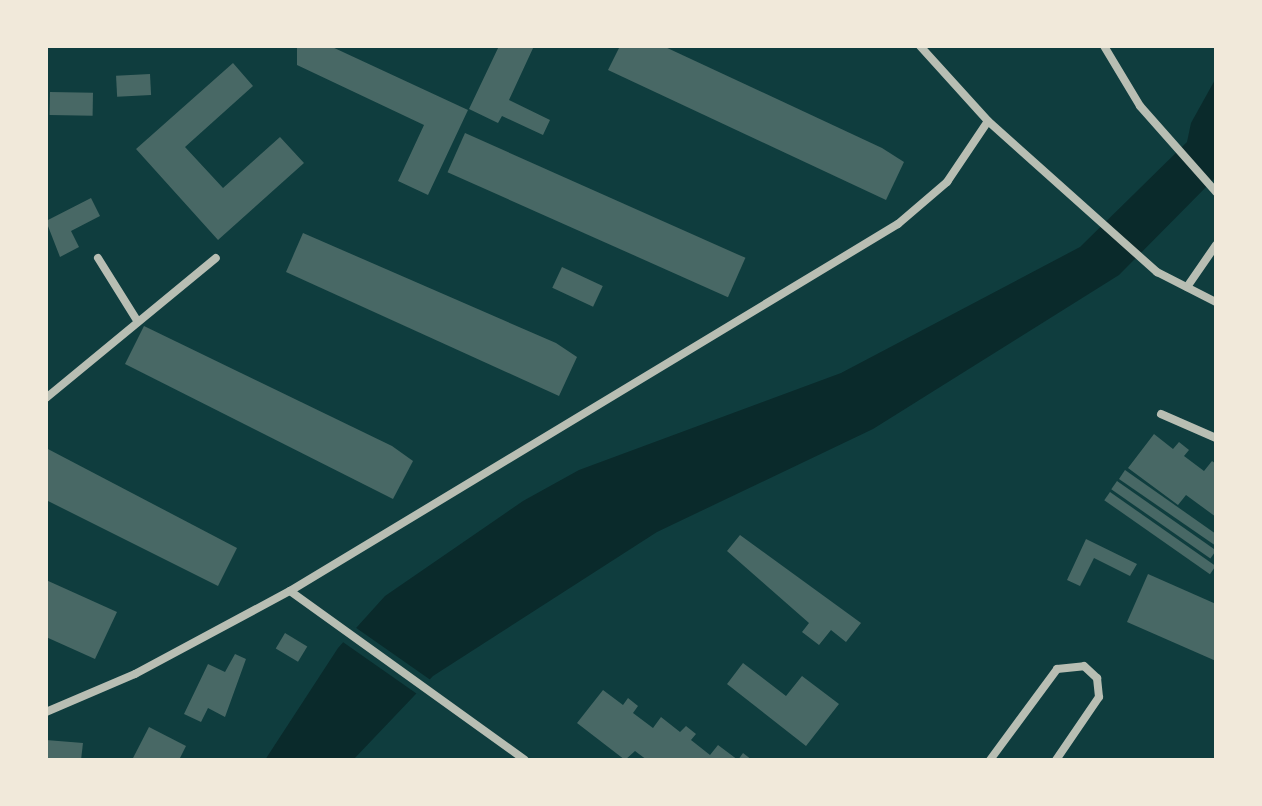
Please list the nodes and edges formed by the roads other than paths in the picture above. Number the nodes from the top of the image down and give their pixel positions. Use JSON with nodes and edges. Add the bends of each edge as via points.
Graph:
{"nodes":[{"id":1,"x":920,"y":46,"type":"edge"},
{"id":2,"x":1104,"y":46,"type":"edge"},
{"id":3,"x":988,"y":121,"type":"junction"},
{"id":4,"x":1214,"y":190,"type":"edge"},
{"id":5,"x":1216,"y":245,"type":"edge"},
{"id":6,"x":98,"y":258,"type":"dead end"},
{"id":7,"x":216,"y":258,"type":"dead end"},
{"id":8,"x":1187,"y":287,"type":"junction"},
{"id":9,"x":1216,"y":302,"type":"edge"},
{"id":10,"x":138,"y":322,"type":"junction"},
{"id":11,"x":46,"y":398,"type":"edge"},
{"id":12,"x":1161,"y":414,"type":"dead end"},
{"id":13,"x":1216,"y":438,"type":"edge"},
{"id":14,"x":290,"y":591,"type":"junction"},
{"id":15,"x":46,"y":712,"type":"edge"},
{"id":16,"x":525,"y":760,"type":"edge"},
{"id":17,"x":990,"y":760,"type":"edge"},
{"id":18,"x":1056,"y":760,"type":"edge"}],
"edges":[{"from":1,"to":3,"type":"street"},
{"from":2,"to":4,"type":"street","via":[[1140,106]]},
{"from":3,"to":8,"type":"street","via":[[1157,272]]},
{"from":3,"to":14,"type":"street","via":[[947,182],[898,224]]},
{"from":5,"to":8,"type":"street"},
{"from":6,"to":10,"type":"street"},
{"from":7,"to":10,"type":"street"},
{"from":8,"to":9,"type":"street"},
{"from":10,"to":11,"type":"street"},
{"from":12,"to":13,"type":"street"},
{"from":14,"to":15,"type":"street","via":[[135,674]]},
{"from":14,"to":16,"type":"street"},
{"from":17,"to":18,"type":"street","via":[[1057,669],[1084,666],[1097,678],[1099,697]]}]}
